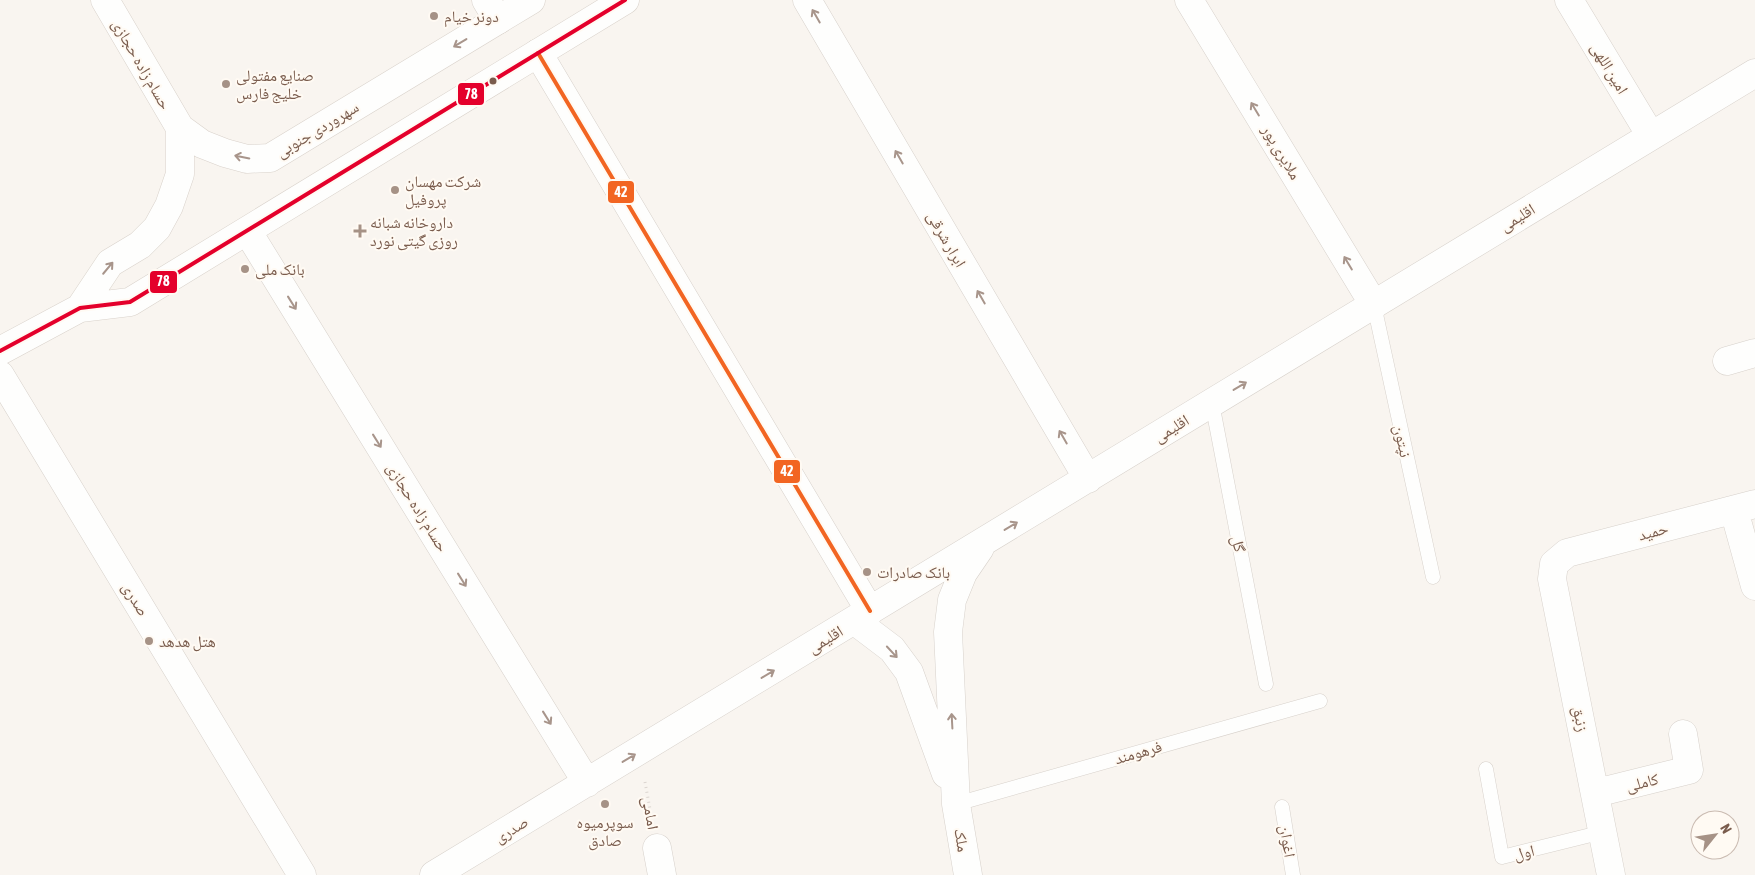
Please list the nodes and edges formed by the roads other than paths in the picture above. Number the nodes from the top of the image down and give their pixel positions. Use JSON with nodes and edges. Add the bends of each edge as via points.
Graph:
{"nodes":[{"id":1,"x":104,"y":0,"type":"edge"},
{"id":2,"x":532,"y":0,"type":"edge"},
{"id":3,"x":625,"y":0,"type":"edge"},
{"id":4,"x":807,"y":0,"type":"edge"},
{"id":5,"x":1189,"y":0,"type":"edge"},
{"id":6,"x":1569,"y":0,"type":"edge"},
{"id":7,"x":492,"y":10,"type":"edge"},
{"id":8,"x":538,"y":53,"type":"junction"},
{"id":9,"x":1753,"y":80,"type":"edge"},
{"id":10,"x":180,"y":128,"type":"junction"},
{"id":11,"x":1650,"y":136,"type":"junction"},
{"id":12,"x":248,"y":232,"type":"junction"},
{"id":13,"x":1374,"y":305,"type":"junction"},
{"id":14,"x":80,"y":308,"type":"junction"},
{"id":15,"x":0,"y":351,"type":"edge"},
{"id":16,"x":1755,"y":353,"type":"edge"},
{"id":17,"x":1726,"y":362,"type":"dead end"},
{"id":18,"x":0,"y":375,"type":"edge"},
{"id":19,"x":1212,"y":404,"type":"junction"},
{"id":20,"x":1088,"y":479,"type":"junction"},
{"id":21,"x":1745,"y":507,"type":"edge"},
{"id":22,"x":984,"y":543,"type":"junction"},
{"id":23,"x":1554,"y":564,"type":"joint"},
{"id":24,"x":1433,"y":578,"type":"dead end"},
{"id":25,"x":1755,"y":586,"type":"edge"},
{"id":26,"x":863,"y":616,"type":"junction"},
{"id":27,"x":1266,"y":684,"type":"dead end"},
{"id":28,"x":1320,"y":701,"type":"dead end"},
{"id":29,"x":1683,"y":734,"type":"dead end"},
{"id":30,"x":1486,"y":769,"type":"dead end"},
{"id":31,"x":587,"y":784,"type":"junction"},
{"id":32,"x":1596,"y":793,"type":"junction"},
{"id":33,"x":956,"y":804,"type":"junction"},
{"id":34,"x":1282,"y":807,"type":"dead end"},
{"id":35,"x":1602,"y":832,"type":"junction"},
{"id":36,"x":657,"y":848,"type":"road end"},
{"id":37,"x":447,"y":871,"type":"edge"},
{"id":38,"x":302,"y":875,"type":"edge"},
{"id":39,"x":662,"y":875,"type":"edge"},
{"id":40,"x":968,"y":875,"type":"edge"},
{"id":41,"x":1293,"y":875,"type":"edge"},
{"id":42,"x":1611,"y":875,"type":"edge"}],
"edges":[{"from":1,"to":10,"type":"street","name":"حسام زاده حجازی"},
{"from":2,"to":7,"type":"street","name":"سهروردی جنوبی"},
{"from":3,"to":8,"type":"street"},
{"from":20,"to":4,"type":"street","name":"ابرار شرقی","one_way":true},
{"from":13,"to":5,"type":"street","name":"ملایری پور","one_way":true},
{"from":6,"to":11,"type":"street","name":"امین اللهی"},
{"from":7,"to":10,"type":"street","name":"سهروردی جنوبی","one_way":true,"via":[[270,158],[247,158],[225,153],[202,144]]},
{"from":8,"to":12,"type":"street"},
{"from":8,"to":26,"type":"street"},
{"from":9,"to":11,"type":"street","name":"اقلیمی"},
{"from":14,"to":10,"type":"street","one_way":true,"via":[[110,263],[140,245],[157,228],[180,174]]},
{"from":11,"to":13,"type":"street","name":"اقلیمی"},
{"from":12,"to":14,"type":"street","via":[[130,302]]},
{"from":12,"to":31,"type":"street","name":"حسام زاده حجازی","one_way":true},
{"from":19,"to":13,"type":"street","name":"اقلیمی","one_way":true},
{"from":13,"to":24,"type":"lane","name":"نپتون"},
{"from":14,"to":15,"type":"street"},
{"from":16,"to":17,"type":"street"},
{"from":18,"to":38,"type":"street","name":"صدری"},
{"from":19,"to":20,"type":"street","name":"اقلیمی"},
{"from":19,"to":27,"type":"lane","name":"گل"},
{"from":22,"to":20,"type":"street","name":"اقلیمی","one_way":true},
{"from":21,"to":23,"type":"street","name":"حمید","via":[[1567,553]]},
{"from":21,"to":25,"type":"street"},
{"from":22,"to":26,"type":"street","name":"اقلیمی"},
{"from":33,"to":22,"type":"street","one_way":true,"via":[[948,632],[952,600],[963,572]]},
{"from":23,"to":32,"type":"street","name":"زنبق","via":[[1552,579]]},
{"from":31,"to":26,"type":"street","name":"اقلیمی","one_way":true},
{"from":26,"to":33,"type":"street","one_way":true,"via":[[909,672]]},
{"from":28,"to":33,"type":"lane","name":"فرهومند"},
{"from":29,"to":32,"type":"street","name":"کاملی","via":[[1689,770]]},
{"from":30,"to":35,"type":"lane","name":"اول","via":[[1502,857]]},
{"from":31,"to":37,"type":"street","name":"صدری"},
{"from":32,"to":35,"type":"street","name":"زنبق"},
{"from":33,"to":40,"type":"street","name":"ملک"},
{"from":34,"to":41,"type":"lane","name":"اغوان"},
{"from":35,"to":42,"type":"street","name":"زنبق"},
{"from":36,"to":39,"type":"street","name":"امامی"}]}
